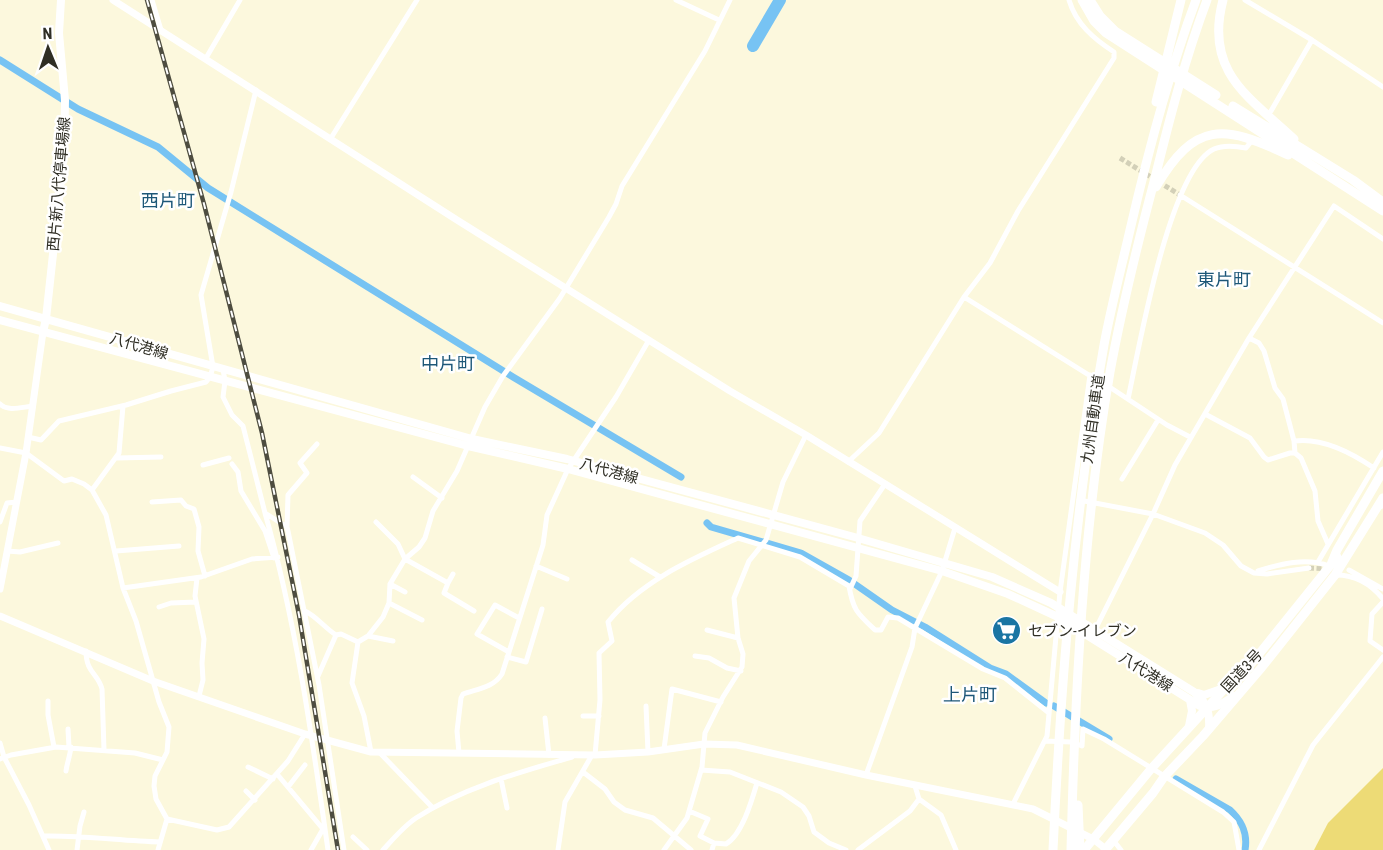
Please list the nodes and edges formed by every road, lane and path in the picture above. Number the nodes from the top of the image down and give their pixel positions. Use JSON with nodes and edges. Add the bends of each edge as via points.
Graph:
{"nodes":[{"id":1,"x":61,"y":0,"type":"edge"},
{"id":2,"x":113,"y":0,"type":"edge"},
{"id":3,"x":153,"y":0,"type":"edge"},
{"id":4,"x":240,"y":0,"type":"edge"},
{"id":5,"x":417,"y":0,"type":"edge"},
{"id":6,"x":676,"y":0,"type":"edge"},
{"id":7,"x":730,"y":0,"type":"edge"},
{"id":8,"x":1069,"y":0,"type":"edge"},
{"id":9,"x":1082,"y":0,"type":"edge"},
{"id":10,"x":1090,"y":0,"type":"edge"},
{"id":11,"x":1181,"y":0,"type":"edge"},
{"id":12,"x":1196,"y":0,"type":"edge"},
{"id":13,"x":1207,"y":0,"type":"edge"},
{"id":14,"x":1223,"y":0,"type":"edge"},
{"id":15,"x":1245,"y":0,"type":"edge"},
{"id":16,"x":719,"y":20,"type":"junction"},
{"id":17,"x":161,"y":30,"type":"junction"},
{"id":18,"x":1312,"y":40,"type":"junction"},
{"id":19,"x":1174,"y":49,"type":"junction"},
{"id":20,"x":206,"y":58,"type":"junction"},
{"id":21,"x":1383,"y":87,"type":"edge"},
{"id":22,"x":256,"y":90,"type":"junction"},
{"id":23,"x":1271,"y":111,"type":"dead end"},
{"id":24,"x":331,"y":138,"type":"junction"},
{"id":25,"x":1250,"y":143,"type":"dead end"},
{"id":26,"x":1313,"y":156,"type":"junction"},
{"id":27,"x":1315,"y":167,"type":"junction"},
{"id":28,"x":1180,"y":195,"type":"junction"},
{"id":29,"x":1383,"y":204,"type":"edge"},
{"id":30,"x":1147,"y":207,"type":"junction"},
{"id":31,"x":1383,"y":239,"type":"edge"},
{"id":32,"x":1294,"y":268,"type":"junction"},
{"id":33,"x":565,"y":287,"type":"junction"},
{"id":34,"x":964,"y":297,"type":"junction"},
{"id":35,"x":0,"y":306,"type":"edge"},
{"id":36,"x":46,"y":319,"type":"junction"},
{"id":37,"x":0,"y":320,"type":"edge"},
{"id":38,"x":1383,"y":323,"type":"edge"},
{"id":39,"x":43,"y":332,"type":"junction"},
{"id":40,"x":1249,"y":338,"type":"junction"},
{"id":41,"x":650,"y":340,"type":"junction"},
{"id":42,"x":213,"y":367,"type":"junction"},
{"id":43,"x":223,"y":369,"type":"junction"},
{"id":44,"x":1095,"y":374,"type":"junction"},
{"id":45,"x":210,"y":377,"type":"junction"},
{"id":46,"x":225,"y":381,"type":"junction"},
{"id":47,"x":1128,"y":399,"type":"junction"},
{"id":48,"x":0,"y":404,"type":"edge"},
{"id":49,"x":33,"y":406,"type":"junction"},
{"id":50,"x":123,"y":406,"type":"junction"},
{"id":51,"x":1204,"y":414,"type":"junction"},
{"id":52,"x":1158,"y":420,"type":"junction"},
{"id":53,"x":806,"y":435,"type":"junction"},
{"id":54,"x":28,"y":437,"type":"junction"},
{"id":55,"x":1190,"y":437,"type":"junction"},
{"id":56,"x":1294,"y":441,"type":"junction"},
{"id":57,"x":470,"y":442,"type":"junction"},
{"id":58,"x":317,"y":444,"type":"dead end"},
{"id":59,"x":0,"y":448,"type":"edge"},
{"id":60,"x":1383,"y":452,"type":"edge"},
{"id":61,"x":26,"y":453,"type":"junction"},
{"id":62,"x":1295,"y":453,"type":"junction"},
{"id":63,"x":162,"y":457,"type":"dead end"},
{"id":64,"x":117,"y":459,"type":"junction"},
{"id":65,"x":573,"y":461,"type":"junction"},
{"id":66,"x":848,"y":462,"type":"junction"},
{"id":67,"x":203,"y":465,"type":"dead end"},
{"id":68,"x":568,"y":469,"type":"junction"},
{"id":69,"x":1378,"y":469,"type":"edge"},
{"id":70,"x":413,"y":477,"type":"dead end"},
{"id":71,"x":1122,"y":479,"type":"dead end"},
{"id":72,"x":1383,"y":479,"type":"edge"},
{"id":73,"x":885,"y":484,"type":"junction"},
{"id":74,"x":92,"y":490,"type":"junction"},
{"id":75,"x":442,"y":498,"type":"junction"},
{"id":76,"x":1074,"y":500,"type":"junction"},
{"id":77,"x":1382,"y":501,"type":"edge"},
{"id":78,"x":16,"y":502,"type":"junction"},
{"id":79,"x":152,"y":502,"type":"dead end"},
{"id":80,"x":265,"y":513,"type":"junction"},
{"id":81,"x":1153,"y":514,"type":"junction"},
{"id":82,"x":772,"y":520,"type":"junction"},
{"id":83,"x":0,"y":522,"type":"edge"},
{"id":84,"x":375,"y":522,"type":"dead end"},
{"id":85,"x":287,"y":527,"type":"junction"},
{"id":86,"x":955,"y":528,"type":"junction"},
{"id":87,"x":858,"y":538,"type":"junction"},
{"id":88,"x":58,"y":543,"type":"dead end"},
{"id":89,"x":1328,"y":544,"type":"junction"},
{"id":90,"x":761,"y":545,"type":"junction"},
{"id":91,"x":179,"y":546,"type":"dead end"},
{"id":92,"x":858,"y":548,"type":"junction"},
{"id":93,"x":7,"y":551,"type":"junction"},
{"id":94,"x":116,"y":551,"type":"junction"},
{"id":95,"x":276,"y":558,"type":"junction"},
{"id":96,"x":405,"y":559,"type":"junction"},
{"id":97,"x":632,"y":560,"type":"dead end"},
{"id":98,"x":3,"y":561,"type":"edge"},
{"id":99,"x":1318,"y":562,"type":"junction"},
{"id":100,"x":1331,"y":564,"type":"junction"},
{"id":101,"x":536,"y":566,"type":"junction"},
{"id":102,"x":943,"y":567,"type":"junction"},
{"id":103,"x":1309,"y":568,"type":"tunnel mouth"},
{"id":104,"x":1349,"y":570,"type":"dead end"},
{"id":105,"x":1254,"y":573,"type":"junction"},
{"id":106,"x":453,"y":574,"type":"dead end"},
{"id":107,"x":1335,"y":575,"type":"junction"},
{"id":108,"x":205,"y":576,"type":"junction"},
{"id":109,"x":197,"y":578,"type":"junction"},
{"id":110,"x":660,"y":578,"type":"junction"},
{"id":111,"x":567,"y":579,"type":"dead end"},
{"id":112,"x":448,"y":583,"type":"junction"},
{"id":113,"x":390,"y":584,"type":"junction"},
{"id":114,"x":123,"y":588,"type":"junction"},
{"id":115,"x":0,"y":589,"type":"edge"},
{"id":116,"x":850,"y":589,"type":"junction"},
{"id":117,"x":1383,"y":589,"type":"edge"},
{"id":118,"x":405,"y":592,"type":"dead end"},
{"id":119,"x":1060,"y":592,"type":"junction"},
{"id":120,"x":1383,"y":601,"type":"edge"},
{"id":121,"x":196,"y":602,"type":"junction"},
{"id":122,"x":389,"y":603,"type":"junction"},
{"id":123,"x":159,"y":607,"type":"dead end"},
{"id":124,"x":1059,"y":608,"type":"junction"},
{"id":125,"x":542,"y":609,"type":"dead end"},
{"id":126,"x":305,"y":611,"type":"junction"},
{"id":127,"x":474,"y":611,"type":"dead end"},
{"id":128,"x":0,"y":616,"type":"edge"},
{"id":129,"x":1058,"y":617,"type":"junction"},
{"id":130,"x":519,"y":618,"type":"junction"},
{"id":131,"x":422,"y":620,"type":"dead end"},
{"id":132,"x":915,"y":628,"type":"junction"},
{"id":133,"x":707,"y":630,"type":"dead end"},
{"id":134,"x":1095,"y":630,"type":"junction"},
{"id":135,"x":336,"y":635,"type":"junction"},
{"id":136,"x":368,"y":636,"type":"junction"},
{"id":137,"x":738,"y":638,"type":"junction"},
{"id":138,"x":393,"y":641,"type":"dead end"},
{"id":139,"x":358,"y":642,"type":"junction"},
{"id":140,"x":1383,"y":650,"type":"edge"},
{"id":141,"x":86,"y":651,"type":"junction"},
{"id":142,"x":508,"y":654,"type":"junction"},
{"id":143,"x":695,"y":656,"type":"dead end"},
{"id":144,"x":1383,"y":657,"type":"edge"},
{"id":145,"x":741,"y":671,"type":"junction"},
{"id":146,"x":317,"y":677,"type":"junction"},
{"id":147,"x":153,"y":681,"type":"junction"},
{"id":148,"x":1227,"y":686,"type":"junction"},
{"id":149,"x":1240,"y":691,"type":"junction"},
{"id":150,"x":1194,"y":692,"type":"junction"},
{"id":151,"x":199,"y":696,"type":"junction"},
{"id":152,"x":1190,"y":700,"type":"junction"},
{"id":153,"x":48,"y":701,"type":"dead end"},
{"id":154,"x":721,"y":702,"type":"junction"},
{"id":155,"x":646,"y":706,"type":"dead end"},
{"id":156,"x":1208,"y":708,"type":"junction"},
{"id":157,"x":1049,"y":713,"type":"junction"},
{"id":158,"x":583,"y":716,"type":"dead end"},
{"id":159,"x":599,"y":716,"type":"junction"},
{"id":160,"x":545,"y":718,"type":"dead end"},
{"id":161,"x":68,"y":729,"type":"dead end"},
{"id":162,"x":1209,"y":729,"type":"junction"},
{"id":163,"x":1187,"y":730,"type":"junction"},
{"id":164,"x":308,"y":735,"type":"junction"},
{"id":165,"x":328,"y":741,"type":"junction"},
{"id":166,"x":1045,"y":741,"type":"junction"},
{"id":167,"x":0,"y":742,"type":"edge"},
{"id":168,"x":1075,"y":743,"type":"junction"},
{"id":169,"x":704,"y":744,"type":"junction"},
{"id":170,"x":54,"y":747,"type":"junction"},
{"id":171,"x":70,"y":747,"type":"junction"},
{"id":172,"x":664,"y":749,"type":"junction"},
{"id":173,"x":104,"y":750,"type":"junction"},
{"id":174,"x":1058,"y":751,"type":"junction"},
{"id":175,"x":375,"y":752,"type":"junction"},
{"id":176,"x":648,"y":752,"type":"junction"},
{"id":177,"x":459,"y":753,"type":"junction"},
{"id":178,"x":549,"y":755,"type":"junction"},
{"id":179,"x":578,"y":755,"type":"junction"},
{"id":180,"x":593,"y":755,"type":"junction"},
{"id":181,"x":2,"y":758,"type":"edge"},
{"id":182,"x":163,"y":760,"type":"junction"},
{"id":183,"x":305,"y":765,"type":"dead end"},
{"id":184,"x":249,"y":767,"type":"dead end"},
{"id":185,"x":1152,"y":769,"type":"junction"},
{"id":186,"x":701,"y":770,"type":"junction"},
{"id":187,"x":66,"y":771,"type":"dead end"},
{"id":188,"x":584,"y":772,"type":"junction"},
{"id":189,"x":275,"y":776,"type":"junction"},
{"id":190,"x":866,"y":776,"type":"junction"},
{"id":191,"x":1164,"y":777,"type":"junction"},
{"id":192,"x":501,"y":779,"type":"junction"},
{"id":193,"x":757,"y":783,"type":"junction"},
{"id":194,"x":915,"y":786,"type":"junction"},
{"id":195,"x":288,"y":787,"type":"junction"},
{"id":196,"x":246,"y":791,"type":"dead end"},
{"id":197,"x":919,"y":799,"type":"junction"},
{"id":198,"x":255,"y":800,"type":"junction"},
{"id":199,"x":1013,"y":804,"type":"junction"},
{"id":200,"x":433,"y":808,"type":"junction"},
{"id":201,"x":507,"y":808,"type":"dead end"},
{"id":202,"x":689,"y":811,"type":"junction"},
{"id":203,"x":84,"y":812,"type":"dead end"},
{"id":204,"x":167,"y":819,"type":"junction"},
{"id":205,"x":80,"y":835,"type":"junction"},
{"id":206,"x":43,"y":836,"type":"junction"},
{"id":207,"x":674,"y":836,"type":"junction"},
{"id":208,"x":353,"y":837,"type":"dead end"},
{"id":209,"x":1093,"y":839,"type":"junction"},
{"id":210,"x":1113,"y":840,"type":"junction"},
{"id":211,"x":160,"y":842,"type":"junction"},
{"id":212,"x":714,"y":843,"type":"junction"},
{"id":213,"x":50,"y":850,"type":"edge"},
{"id":214,"x":78,"y":850,"type":"edge"},
{"id":215,"x":158,"y":850,"type":"edge"},
{"id":216,"x":310,"y":850,"type":"edge"},
{"id":217,"x":328,"y":850,"type":"edge"},
{"id":218,"x":344,"y":850,"type":"edge"},
{"id":219,"x":368,"y":850,"type":"edge"},
{"id":220,"x":383,"y":850,"type":"edge"},
{"id":221,"x":558,"y":850,"type":"edge"},
{"id":222,"x":664,"y":850,"type":"edge"},
{"id":223,"x":691,"y":850,"type":"edge"},
{"id":224,"x":711,"y":850,"type":"edge"},
{"id":225,"x":846,"y":850,"type":"edge"},
{"id":226,"x":858,"y":850,"type":"edge"},
{"id":227,"x":956,"y":850,"type":"edge"},
{"id":228,"x":1048,"y":850,"type":"edge"},
{"id":229,"x":1053,"y":850,"type":"edge"},
{"id":230,"x":1071,"y":850,"type":"edge"},
{"id":231,"x":1082,"y":850,"type":"edge"},
{"id":232,"x":1106,"y":850,"type":"edge"},
{"id":233,"x":1121,"y":850,"type":"edge"},
{"id":234,"x":1239,"y":850,"type":"edge"},
{"id":235,"x":1258,"y":850,"type":"edge"}],
"edges":[{"from":1,"to":36,"type":"main road","name":"西片新八代停車場線","via":[[64,152]]},
{"from":2,"to":17,"type":"street"},
{"from":3,"to":17,"type":"street"},
{"from":4,"to":20,"type":"street"},
{"from":5,"to":24,"type":"street"},
{"from":6,"to":16,"type":"street"},
{"from":7,"to":16,"type":"street"},
{"from":8,"to":34,"type":"street","via":[[1084,28],[1115,55],[1018,210],[990,263]]},
{"from":9,"to":27,"type":"highway","via":[[1106,33]]},
{"from":10,"to":26,"type":"highway","via":[[1115,31]]},
{"from":11,"to":19,"type":"highway"},
{"from":12,"to":19,"type":"highway","name":"九州自動車道"},
{"from":13,"to":30,"type":"highway","name":"九州自動車道","via":[[1175,94]]},
{"from":14,"to":26,"type":"highway","via":[[1220,47],[1226,68],[1252,102]]},
{"from":15,"to":18,"type":"street"},
{"from":16,"to":33,"type":"street","via":[[705,51]]},
{"from":17,"to":20,"type":"street"},
{"from":18,"to":21,"type":"street"},
{"from":18,"to":23,"type":"street"},
{"from":19,"to":44,"type":"highway","name":"九州自動車道"},
{"from":20,"to":22,"type":"street"},
{"from":22,"to":24,"type":"street"},
{"from":22,"to":42,"type":"street","via":[[201,295]]},
{"from":24,"to":33,"type":"street"},
{"from":25,"to":28,"type":"street","via":[[1246,147],[1214,149],[1199,160]]},
{"from":26,"to":29,"type":"highway"},
{"from":27,"to":29,"type":"highway"},
{"from":27,"to":30,"type":"highway","via":[[1259,141],[1235,134],[1214,134],[1181,151]]},
{"from":28,"to":32,"type":"street"},
{"from":28,"to":47,"type":"street","via":[[1158,262]]},
{"from":30,"to":168,"type":"highway","name":"九州自動車道","via":[[1110,374],[1093,490]]},
{"from":31,"to":32,"type":"street","via":[[1334,206]]},
{"from":32,"to":38,"type":"street"},
{"from":32,"to":40,"type":"street"},
{"from":33,"to":41,"type":"street"},
{"from":33,"to":57,"type":"street","via":[[503,376]]},
{"from":34,"to":44,"type":"street"},
{"from":34,"to":66,"type":"street","via":[[879,433]]},
{"from":35,"to":36,"type":"main road","name":"八代港線"},
{"from":36,"to":39,"type":"main road","name":"西片新八代停車場線"},
{"from":36,"to":42,"type":"main road","name":"八代港線"},
{"from":37,"to":39,"type":"main road","name":"八代港線"},
{"from":39,"to":45,"type":"main road","name":"八代港線"},
{"from":39,"to":49,"type":"street"},
{"from":40,"to":51,"type":"street"},
{"from":40,"to":56,"type":"street","via":[[1264,351]]},
{"from":41,"to":53,"type":"street"},
{"from":41,"to":65,"type":"street"},
{"from":42,"to":43,"type":"main road","name":"八代港線"},
{"from":42,"to":45,"type":"street"},
{"from":43,"to":46,"type":"street"},
{"from":43,"to":57,"type":"main road","name":"八代港線"},
{"from":44,"to":47,"type":"street"},
{"from":44,"to":76,"type":"street"},
{"from":44,"to":174,"type":"highway","name":"九州自動車道"},
{"from":45,"to":46,"type":"main road","name":"八代港線"},
{"from":45,"to":50,"type":"street","via":[[206,382]]},
{"from":46,"to":57,"type":"main road","name":"八代港線"},
{"from":46,"to":80,"type":"street","via":[[224,397],[232,416],[243,426]]},
{"from":47,"to":52,"type":"street"},
{"from":48,"to":49,"type":"street","via":[[11,409]]},
{"from":49,"to":54,"type":"street"},
{"from":50,"to":54,"type":"street","via":[[59,421],[41,440]]},
{"from":50,"to":64,"type":"street"},
{"from":51,"to":55,"type":"street"},
{"from":51,"to":62,"type":"street","via":[[1250,438],[1268,460]]},
{"from":52,"to":55,"type":"street"},
{"from":52,"to":71,"type":"street"},
{"from":53,"to":66,"type":"street"},
{"from":53,"to":82,"type":"street","via":[[783,482]]},
{"from":54,"to":61,"type":"street"},
{"from":55,"to":81,"type":"street"},
{"from":56,"to":62,"type":"street"},
{"from":56,"to":69,"type":"street","via":[[1302,439],[1347,451]]},
{"from":57,"to":65,"type":"main road","name":"八代港線"},
{"from":57,"to":68,"type":"main road","name":"八代港線"},
{"from":57,"to":75,"type":"street"},
{"from":58,"to":85,"type":"street","via":[[300,463],[307,473],[288,495]]},
{"from":59,"to":61,"type":"street"},
{"from":60,"to":69,"type":"street"},
{"from":61,"to":74,"type":"street","via":[[57,478],[72,479]]},
{"from":61,"to":78,"type":"street"},
{"from":62,"to":89,"type":"street","via":[[1315,491],[1318,521]]},
{"from":63,"to":64,"type":"street"},
{"from":64,"to":74,"type":"street"},
{"from":65,"to":68,"type":"street"},
{"from":65,"to":82,"type":"main road","name":"八代港線"},
{"from":66,"to":73,"type":"street"},
{"from":67,"to":95,"type":"street","via":[[230,461]]},
{"from":68,"to":82,"type":"main road","name":"八代港線"},
{"from":68,"to":101,"type":"street","via":[[547,515]]},
{"from":69,"to":89,"type":"street"},
{"from":69,"to":100,"type":"highway"},
{"from":70,"to":75,"type":"street"},
{"from":72,"to":100,"type":"highway","name":"国道3号"},
{"from":73,"to":86,"type":"street"},
{"from":73,"to":87,"type":"street","via":[[860,520]]},
{"from":74,"to":94,"type":"street","via":[[106,516]]},
{"from":75,"to":96,"type":"street","via":[[425,538]]},
{"from":76,"to":81,"type":"street"},
{"from":76,"to":119,"type":"street"},
{"from":77,"to":107,"type":"highway","name":"国道3号"},
{"from":78,"to":83,"type":"street","via":[[7,503]]},
{"from":78,"to":93,"type":"street"},
{"from":79,"to":108,"type":"street","via":[[181,500],[194,509]]},
{"from":80,"to":85,"type":"street"},
{"from":80,"to":95,"type":"street"},
{"from":81,"to":105,"type":"street","via":[[1205,533]]},
{"from":81,"to":134,"type":"street"},
{"from":82,"to":87,"type":"main road","name":"八代港線"},
{"from":82,"to":90,"type":"street"},
{"from":82,"to":92,"type":"main road","name":"八代港線"},
{"from":84,"to":96,"type":"street","via":[[398,544]]},
{"from":85,"to":126,"type":"street"},
{"from":86,"to":102,"type":"street"},
{"from":86,"to":119,"type":"street"},
{"from":87,"to":92,"type":"street"},
{"from":87,"to":102,"type":"main road","name":"八代港線"},
{"from":88,"to":93,"type":"street","via":[[20,552]]},
{"from":89,"to":99,"type":"street"},
{"from":90,"to":110,"type":"street","via":[[738,538],[669,570]]},
{"from":90,"to":116,"type":"street","via":[[800,557]]},
{"from":90,"to":137,"type":"street","via":[[749,561],[734,598]]},
{"from":91,"to":94,"type":"street"},
{"from":92,"to":102,"type":"main road","name":"八代港線"},
{"from":92,"to":116,"type":"street","via":[[856,576]]},
{"from":93,"to":98,"type":"street"},
{"from":94,"to":114,"type":"street"},
{"from":95,"to":108,"type":"street","via":[[252,559]]},
{"from":95,"to":164,"type":"street","via":[[296,647]]},
{"from":96,"to":112,"type":"street"},
{"from":96,"to":113,"type":"street"},
{"from":97,"to":110,"type":"street"},
{"from":98,"to":115,"type":"street"},
{"from":99,"to":100,"type":"street"},
{"from":99,"to":105,"type":"street","via":[[1304,561]]},
{"from":100,"to":148,"type":"highway","name":"国道3号","via":[[1251,664]]},
{"from":101,"to":111,"type":"street"},
{"from":101,"to":130,"type":"street"},
{"from":102,"to":124,"type":"main road","name":"八代港線","via":[[992,578]]},
{"from":102,"to":129,"type":"main road","name":"八代港線"},
{"from":102,"to":132,"type":"street"},
{"from":103,"to":105,"type":"street"},
{"from":104,"to":117,"type":"street"},
{"from":106,"to":112,"type":"street"},
{"from":107,"to":120,"type":"street","via":[[1361,580]]},
{"from":107,"to":149,"type":"highway","name":"国道3号"},
{"from":108,"to":109,"type":"street"},
{"from":109,"to":114,"type":"street"},
{"from":109,"to":121,"type":"street"},
{"from":110,"to":159,"type":"street","via":[[608,622],[612,641],[598,653]]},
{"from":112,"to":127,"type":"street","via":[[444,593]]},
{"from":113,"to":118,"type":"street"},
{"from":113,"to":122,"type":"street"},
{"from":114,"to":147,"type":"street"},
{"from":116,"to":132,"type":"street","via":[[855,610],[875,630],[881,630],[892,616]]},
{"from":119,"to":124,"type":"street"},
{"from":120,"to":140,"type":"street","via":[[1372,614],[1370,641]]},
{"from":121,"to":123,"type":"street"},
{"from":121,"to":151,"type":"street","via":[[204,639]]},
{"from":122,"to":131,"type":"street"},
{"from":122,"to":136,"type":"street"},
{"from":124,"to":129,"type":"street"},
{"from":124,"to":134,"type":"main road","name":"八代港線"},
{"from":125,"to":142,"type":"street","via":[[526,662]]},
{"from":126,"to":135,"type":"street"},
{"from":126,"to":146,"type":"street"},
{"from":128,"to":141,"type":"street"},
{"from":129,"to":152,"type":"main road","name":"八代港線"},
{"from":129,"to":157,"type":"street"},
{"from":130,"to":142,"type":"street"},
{"from":130,"to":142,"type":"street","via":[[495,605],[477,634]]},
{"from":132,"to":157,"type":"street","via":[[1005,678]]},
{"from":132,"to":190,"type":"street","via":[[912,647]]},
{"from":133,"to":137,"type":"street"},
{"from":134,"to":150,"type":"main road","name":"八代港線"},
{"from":135,"to":139,"type":"street"},
{"from":135,"to":146,"type":"street"},
{"from":136,"to":138,"type":"street"},
{"from":136,"to":139,"type":"street"},
{"from":137,"to":145,"type":"street","via":[[743,654]]},
{"from":139,"to":175,"type":"street","via":[[352,683]]},
{"from":141,"to":147,"type":"street"},
{"from":141,"to":173,"type":"street","via":[[90,670],[101,683]]},
{"from":142,"to":177,"type":"street","via":[[500,678],[461,698]]},
{"from":143,"to":145,"type":"street"},
{"from":144,"to":235,"type":"street","via":[[1313,745]]},
{"from":145,"to":154,"type":"street"},
{"from":146,"to":165,"type":"street"},
{"from":147,"to":151,"type":"street"},
{"from":147,"to":182,"type":"street","via":[[169,727],[169,745]]},
{"from":148,"to":150,"type":"main road","name":"八代港線","via":[[1204,695]]},
{"from":148,"to":156,"type":"highway","name":"国道3号"},
{"from":149,"to":156,"type":"main road"},
{"from":149,"to":162,"type":"highway","name":"国道3号"},
{"from":150,"to":156,"type":"main road","name":"八代港線"},
{"from":151,"to":164,"type":"street"},
{"from":152,"to":156,"type":"main road","name":"八代港線"},
{"from":152,"to":163,"type":"main road","name":"八代港線","via":[[1192,711]]},
{"from":153,"to":170,"type":"street"},
{"from":154,"to":169,"type":"street","via":[[705,733]]},
{"from":154,"to":172,"type":"street","via":[[672,689]]},
{"from":155,"to":176,"type":"street"},
{"from":156,"to":162,"type":"main road"},
{"from":156,"to":163,"type":"highway","name":"国道3号"},
{"from":157,"to":166,"type":"street"},
{"from":158,"to":159,"type":"street"},
{"from":159,"to":180,"type":"street"},
{"from":160,"to":178,"type":"street"},
{"from":161,"to":171,"type":"street"},
{"from":162,"to":191,"type":"highway","name":"国道3号"},
{"from":163,"to":185,"type":"highway","name":"国道3号"},
{"from":164,"to":165,"type":"street"},
{"from":164,"to":189,"type":"street"},
{"from":164,"to":217,"type":"street"},
{"from":165,"to":175,"type":"street"},
{"from":165,"to":218,"type":"street"},
{"from":166,"to":185,"type":"street","via":[[1082,746],[1083,729]]},
{"from":166,"to":199,"type":"street"},
{"from":167,"to":181,"type":"street"},
{"from":168,"to":230,"type":"highway","name":"九州自動車道"},
{"from":168,"to":231,"type":"highway"},
{"from":169,"to":172,"type":"street"},
{"from":169,"to":186,"type":"street"},
{"from":169,"to":190,"type":"street","via":[[737,745]]},
{"from":170,"to":171,"type":"street"},
{"from":170,"to":181,"type":"street"},
{"from":171,"to":173,"type":"street"},
{"from":171,"to":187,"type":"street"},
{"from":172,"to":176,"type":"street"},
{"from":173,"to":182,"type":"street"},
{"from":174,"to":228,"type":"highway"},
{"from":174,"to":229,"type":"highway","name":"九州自動車道"},
{"from":175,"to":177,"type":"street"},
{"from":175,"to":200,"type":"street"},
{"from":176,"to":180,"type":"street"},
{"from":177,"to":178,"type":"street"},
{"from":178,"to":179,"type":"street"},
{"from":179,"to":180,"type":"street"},
{"from":179,"to":192,"type":"street"},
{"from":180,"to":188,"type":"street"},
{"from":181,"to":206,"type":"street"},
{"from":182,"to":204,"type":"street","via":[[154,786]]},
{"from":183,"to":195,"type":"street"},
{"from":184,"to":189,"type":"street"},
{"from":185,"to":191,"type":"street"},
{"from":185,"to":209,"type":"highway","name":"国道3号"},
{"from":186,"to":193,"type":"street","via":[[730,772]]},
{"from":186,"to":202,"type":"street"},
{"from":188,"to":207,"type":"street","via":[[625,810],[653,818]]},
{"from":188,"to":221,"type":"street","via":[[565,802]]},
{"from":189,"to":195,"type":"street"},
{"from":189,"to":198,"type":"street"},
{"from":190,"to":194,"type":"street"},
{"from":191,"to":210,"type":"highway","name":"国道3号"},
{"from":191,"to":234,"type":"street","via":[[1234,822]]},
{"from":192,"to":200,"type":"street"},
{"from":192,"to":201,"type":"street"},
{"from":193,"to":212,"type":"street","via":[[745,819],[732,839],[726,844]]},
{"from":193,"to":225,"type":"street","via":[[781,792],[803,807],[814,832]]},
{"from":194,"to":197,"type":"street"},
{"from":194,"to":199,"type":"street"},
{"from":195,"to":216,"type":"street","via":[[323,829]]},
{"from":196,"to":198,"type":"street"},
{"from":197,"to":226,"type":"street","via":[[910,811]]},
{"from":197,"to":227,"type":"street","via":[[941,815]]},
{"from":198,"to":204,"type":"street","via":[[223,829]]},
{"from":199,"to":209,"type":"street","via":[[1033,809]]},
{"from":200,"to":220,"type":"street","via":[[415,819]]},
{"from":202,"to":207,"type":"street"},
{"from":202,"to":212,"type":"street","via":[[708,819],[700,836]]},
{"from":203,"to":205,"type":"street"},
{"from":204,"to":211,"type":"street"},
{"from":205,"to":206,"type":"street"},
{"from":205,"to":211,"type":"street"},
{"from":205,"to":214,"type":"street"},
{"from":206,"to":213,"type":"street"},
{"from":207,"to":222,"type":"street"},
{"from":207,"to":223,"type":"street"},
{"from":208,"to":219,"type":"street"},
{"from":209,"to":231,"type":"highway","name":"国道3号"},
{"from":209,"to":232,"type":"street"},
{"from":210,"to":232,"type":"highway","name":"国道3号"},
{"from":210,"to":233,"type":"street"},
{"from":211,"to":215,"type":"street"},
{"from":212,"to":224,"type":"street"}]}
